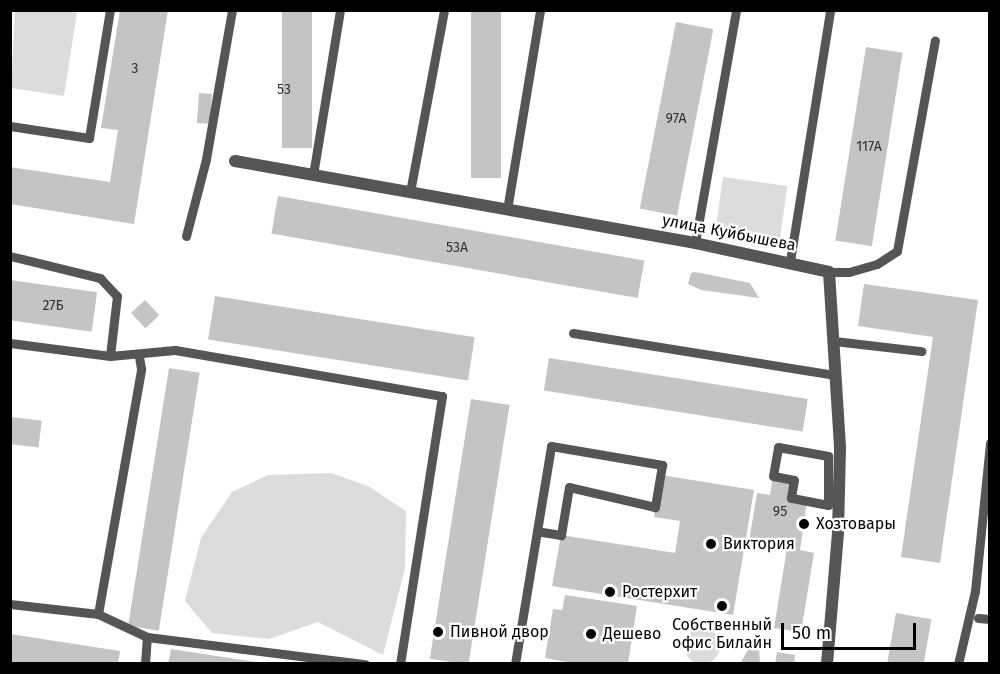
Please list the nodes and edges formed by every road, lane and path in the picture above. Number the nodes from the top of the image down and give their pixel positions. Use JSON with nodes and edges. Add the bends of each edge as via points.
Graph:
{"nodes":[{"id":1,"x":110,"y":10,"type":"edge"},
{"id":2,"x":232,"y":10,"type":"edge"},
{"id":3,"x":340,"y":10,"type":"edge"},
{"id":4,"x":444,"y":10,"type":"edge"},
{"id":5,"x":540,"y":10,"type":"edge"},
{"id":6,"x":736,"y":10,"type":"edge"},
{"id":7,"x":830,"y":10,"type":"edge"},
{"id":8,"x":935,"y":39,"type":"dead end"},
{"id":9,"x":10,"y":126,"type":"edge"},
{"id":10,"x":235,"y":160,"type":"dead end"},
{"id":11,"x":313,"y":174,"type":"junction"},
{"id":12,"x":410,"y":192,"type":"junction"},
{"id":13,"x":507,"y":210,"type":"junction"},
{"id":14,"x":186,"y":236,"type":"dead end"},
{"id":15,"x":695,"y":243,"type":"junction"},
{"id":16,"x":10,"y":256,"type":"edge"},
{"id":17,"x":790,"y":261,"type":"junction"},
{"id":18,"x":829,"y":272,"type":"junction"},
{"id":19,"x":573,"y":333,"type":"dead end"},
{"id":20,"x":834,"y":341,"type":"junction"},
{"id":21,"x":10,"y":343,"type":"edge"},
{"id":22,"x":921,"y":351,"type":"dead end"},
{"id":23,"x":110,"y":356,"type":"junction"},
{"id":24,"x":139,"y":356,"type":"junction"},
{"id":25,"x":836,"y":375,"type":"junction"},
{"id":26,"x":990,"y":443,"type":"edge"},
{"id":27,"x":834,"y":463,"type":"junction"},
{"id":28,"x":537,"y":531,"type":"junction"},
{"id":29,"x":10,"y":604,"type":"edge"},
{"id":30,"x":98,"y":614,"type":"junction"},
{"id":31,"x":978,"y":618,"type":"dead end"},
{"id":32,"x":990,"y":619,"type":"edge"},
{"id":33,"x":147,"y":637,"type":"junction"},
{"id":34,"x":144,"y":663,"type":"edge"},
{"id":35,"x":365,"y":663,"type":"edge"},
{"id":36,"x":400,"y":663,"type":"edge"},
{"id":37,"x":515,"y":663,"type":"edge"},
{"id":38,"x":827,"y":663,"type":"edge"},
{"id":39,"x":958,"y":663,"type":"edge"}],
"edges":[{"from":1,"to":9,"type":"lane","via":[[89,138]]},
{"from":2,"to":14,"type":"lane","via":[[206,159]]},
{"from":3,"to":11,"type":"lane"},
{"from":4,"to":12,"type":"lane"},
{"from":5,"to":13,"type":"lane"},
{"from":6,"to":15,"type":"lane"},
{"from":7,"to":17,"type":"lane"},
{"from":8,"to":18,"type":"lane","via":[[897,251],[877,264],[849,272]]},
{"from":10,"to":11,"type":"street","name":"улица Куйбышева"},
{"from":11,"to":12,"type":"street","name":"улица Куйбышева"},
{"from":12,"to":13,"type":"street","name":"улица Куйбышева"},
{"from":13,"to":15,"type":"street","name":"улица Куйбышева"},
{"from":15,"to":17,"type":"street","name":"улица Куйбышева"},
{"from":16,"to":23,"type":"lane","via":[[100,278],[117,296]]},
{"from":17,"to":18,"type":"street","name":"улица Куйбышева"},
{"from":18,"to":20,"type":"street"},
{"from":19,"to":25,"type":"lane"},
{"from":20,"to":22,"type":"lane"},
{"from":20,"to":25,"type":"street"},
{"from":21,"to":23,"type":"lane"},
{"from":23,"to":24,"type":"lane"},
{"from":24,"to":30,"type":"lane","via":[[141,369]]},
{"from":24,"to":36,"type":"lane","via":[[175,350],[219,355],[442,396]]},
{"from":25,"to":27,"type":"street"},
{"from":26,"to":39,"type":"lane","via":[[975,591]]},
{"from":27,"to":27,"type":"lane","via":[[828,505],[791,498],[794,480],[773,476],[778,447],[828,456]]},
{"from":27,"to":38,"type":"street"},
{"from":28,"to":28,"type":"lane","via":[[561,535],[569,487],[655,507],[662,465],[551,446]]},
{"from":28,"to":37,"type":"lane"},
{"from":29,"to":30,"type":"lane"},
{"from":30,"to":33,"type":"lane"},
{"from":31,"to":32,"type":"lane"},
{"from":33,"to":34,"type":"lane"},
{"from":33,"to":35,"type":"lane"}]}
